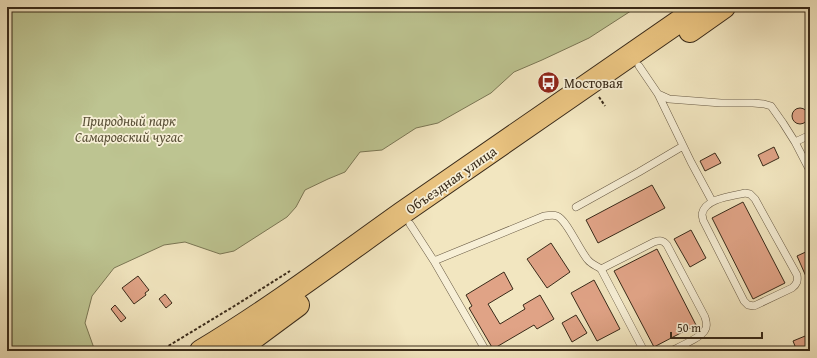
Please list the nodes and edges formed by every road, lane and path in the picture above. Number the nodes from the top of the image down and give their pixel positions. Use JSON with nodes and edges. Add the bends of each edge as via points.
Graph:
{"nodes":[{"id":1,"x":700,"y":7,"type":"edge"},
{"id":2,"x":724,"y":7,"type":"edge"},
{"id":3,"x":635,"y":60,"type":"junction"},
{"id":4,"x":658,"y":94,"type":"junction"},
{"id":5,"x":810,"y":135,"type":"edge"},
{"id":6,"x":795,"y":142,"type":"junction"},
{"id":7,"x":683,"y":146,"type":"junction"},
{"id":8,"x":810,"y":170,"type":"edge"},
{"id":9,"x":712,"y":201,"type":"junction"},
{"id":10,"x":576,"y":208,"type":"dead end"},
{"id":11,"x":406,"y":219,"type":"junction"},
{"id":12,"x":434,"y":261,"type":"junction"},
{"id":13,"x":601,"y":269,"type":"junction"},
{"id":14,"x":201,"y":351,"type":"edge"},
{"id":15,"x":236,"y":351,"type":"edge"},
{"id":16,"x":486,"y":351,"type":"edge"},
{"id":17,"x":644,"y":351,"type":"edge"},
{"id":18,"x":671,"y":351,"type":"edge"}],
"edges":[{"from":1,"to":3,"type":"main road","name":"Объездная улица"},
{"from":2,"to":3,"type":"main road","name":"Объездная улица"},
{"from":3,"to":4,"type":"lane"},
{"from":3,"to":11,"type":"main road","name":"Объездная улица"},
{"from":4,"to":6,"type":"lane","via":[[669,99],[687,101],[770,106]]},
{"from":4,"to":7,"type":"lane"},
{"from":5,"to":6,"type":"lane"},
{"from":6,"to":8,"type":"lane"},
{"from":7,"to":9,"type":"lane"},
{"from":7,"to":10,"type":"lane"},
{"from":9,"to":9,"type":"lane","via":[[702,213],[703,220],[744,301],[754,306],[796,285],[797,275],[755,199],[746,193]]},
{"from":11,"to":12,"type":"lane"},
{"from":11,"to":14,"type":"main road","name":"Объездная улица"},
{"from":11,"to":15,"type":"main road","name":"Объездная улица"},
{"from":12,"to":13,"type":"lane","via":[[552,215],[563,220],[589,262]]},
{"from":12,"to":16,"type":"lane"},
{"from":13,"to":17,"type":"lane"},
{"from":13,"to":18,"type":"lane","via":[[659,240],[667,245],[707,323],[706,330],[700,335]]}]}
